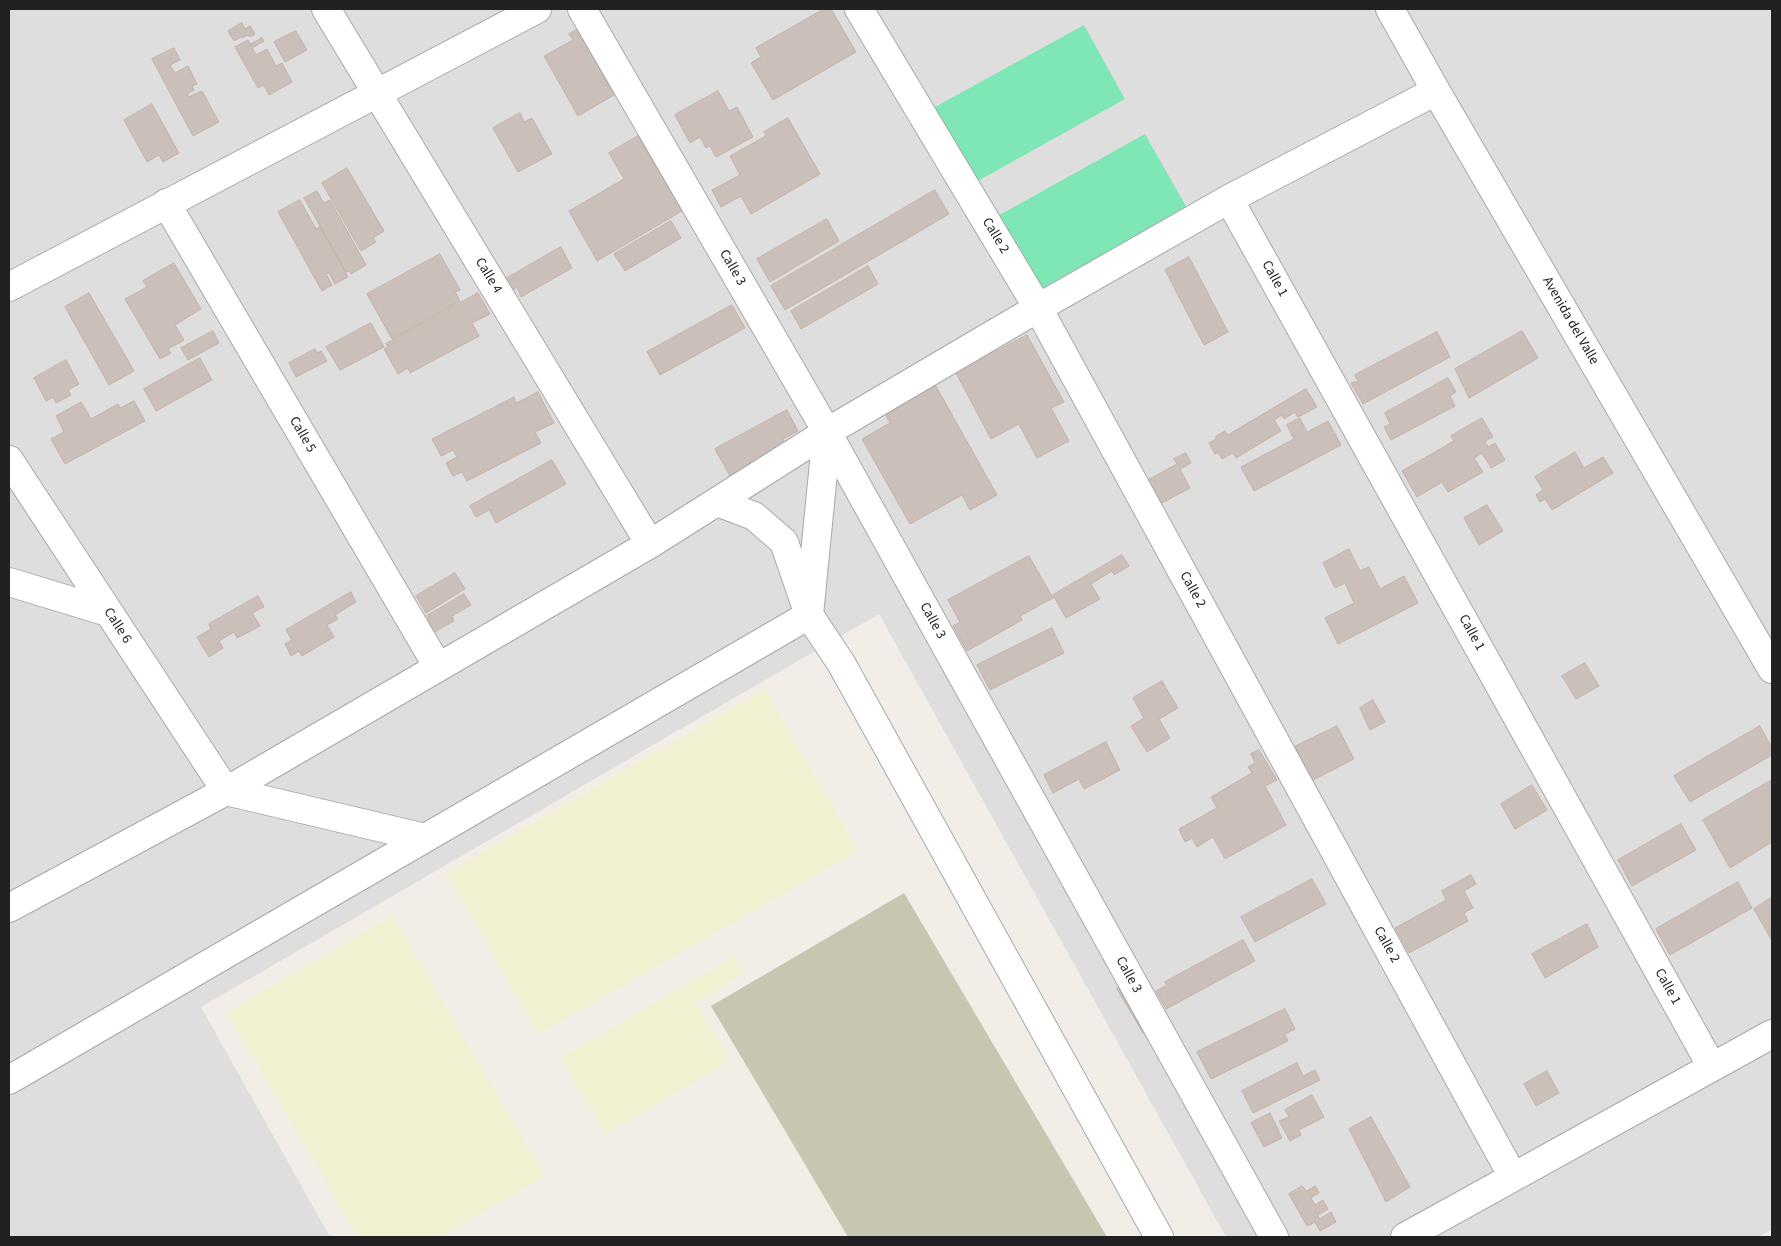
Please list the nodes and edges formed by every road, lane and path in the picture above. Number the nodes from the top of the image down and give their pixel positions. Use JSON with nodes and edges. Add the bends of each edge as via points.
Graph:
{"nodes":[{"id":1,"x":326,"y":9,"type":"edge"},
{"id":2,"x":537,"y":9,"type":"edge"},
{"id":3,"x":582,"y":9,"type":"edge"},
{"id":4,"x":860,"y":9,"type":"edge"},
{"id":5,"x":1390,"y":9,"type":"edge"},
{"id":6,"x":1436,"y":91,"type":"junction"},
{"id":7,"x":377,"y":95,"type":"junction"},
{"id":8,"x":1229,"y":199,"type":"junction"},
{"id":9,"x":166,"y":203,"type":"junction"},
{"id":10,"x":9,"y":287,"type":"edge"},
{"id":11,"x":1038,"y":308,"type":"junction"},
{"id":12,"x":827,"y":432,"type":"junction"},
{"id":13,"x":9,"y":460,"type":"edge"},
{"id":14,"x":716,"y":502,"type":"junction"},
{"id":15,"x":650,"y":544,"type":"junction"},
{"id":16,"x":9,"y":582,"type":"edge"},
{"id":17,"x":108,"y":612,"type":"junction"},
{"id":18,"x":809,"y":615,"type":"junction"},
{"id":19,"x":1762,"y":639,"type":"edge"},
{"id":20,"x":438,"y":666,"type":"junction"},
{"id":21,"x":1772,"y":669,"type":"edge"},
{"id":22,"x":226,"y":791,"type":"junction"},
{"id":23,"x":424,"y":838,"type":"junction"},
{"id":24,"x":9,"y":908,"type":"edge"},
{"id":25,"x":1772,"y":1034,"type":"edge"},
{"id":26,"x":1712,"y":1067,"type":"junction"},
{"id":27,"x":9,"y":1080,"type":"edge"},
{"id":28,"x":1513,"y":1177,"type":"junction"},
{"id":29,"x":1159,"y":1237,"type":"edge"},
{"id":30,"x":1274,"y":1237,"type":"edge"},
{"id":31,"x":1405,"y":1237,"type":"edge"}],
"edges":[{"from":1,"to":7,"type":"street","name":"Calle 4"},
{"from":2,"to":7,"type":"street"},
{"from":3,"to":12,"type":"street","name":"Calle 3"},
{"from":4,"to":11,"type":"street","name":"Calle 2"},
{"from":5,"to":6,"type":"street","name":"Avenida del Valle"},
{"from":6,"to":8,"type":"street"},
{"from":6,"to":19,"type":"street","name":"Avenida del Valle"},
{"from":7,"to":9,"type":"street"},
{"from":7,"to":15,"type":"street","name":"Calle 4"},
{"from":8,"to":11,"type":"street"},
{"from":8,"to":26,"type":"street","name":"Calle 1"},
{"from":9,"to":10,"type":"street"},
{"from":9,"to":20,"type":"street","name":"Calle 5"},
{"from":11,"to":12,"type":"street"},
{"from":11,"to":28,"type":"street","name":"Calle 2"},
{"from":12,"to":14,"type":"street"},
{"from":12,"to":18,"type":"street"},
{"from":12,"to":30,"type":"street","name":"Calle 3"},
{"from":13,"to":17,"type":"street","name":"Calle 6"},
{"from":14,"to":15,"type":"street"},
{"from":14,"to":18,"type":"street","via":[[754,516],[784,542]]},
{"from":15,"to":20,"type":"street"},
{"from":16,"to":17,"type":"street"},
{"from":17,"to":22,"type":"street","name":"Calle 6"},
{"from":18,"to":23,"type":"street"},
{"from":18,"to":29,"type":"street","via":[[846,672]]},
{"from":19,"to":21,"type":"street","name":"Avenida del Valle"},
{"from":20,"to":22,"type":"street"},
{"from":22,"to":23,"type":"street"},
{"from":22,"to":24,"type":"street"},
{"from":23,"to":27,"type":"street"},
{"from":25,"to":26,"type":"street"},
{"from":26,"to":28,"type":"street"},
{"from":28,"to":31,"type":"street"}]}
